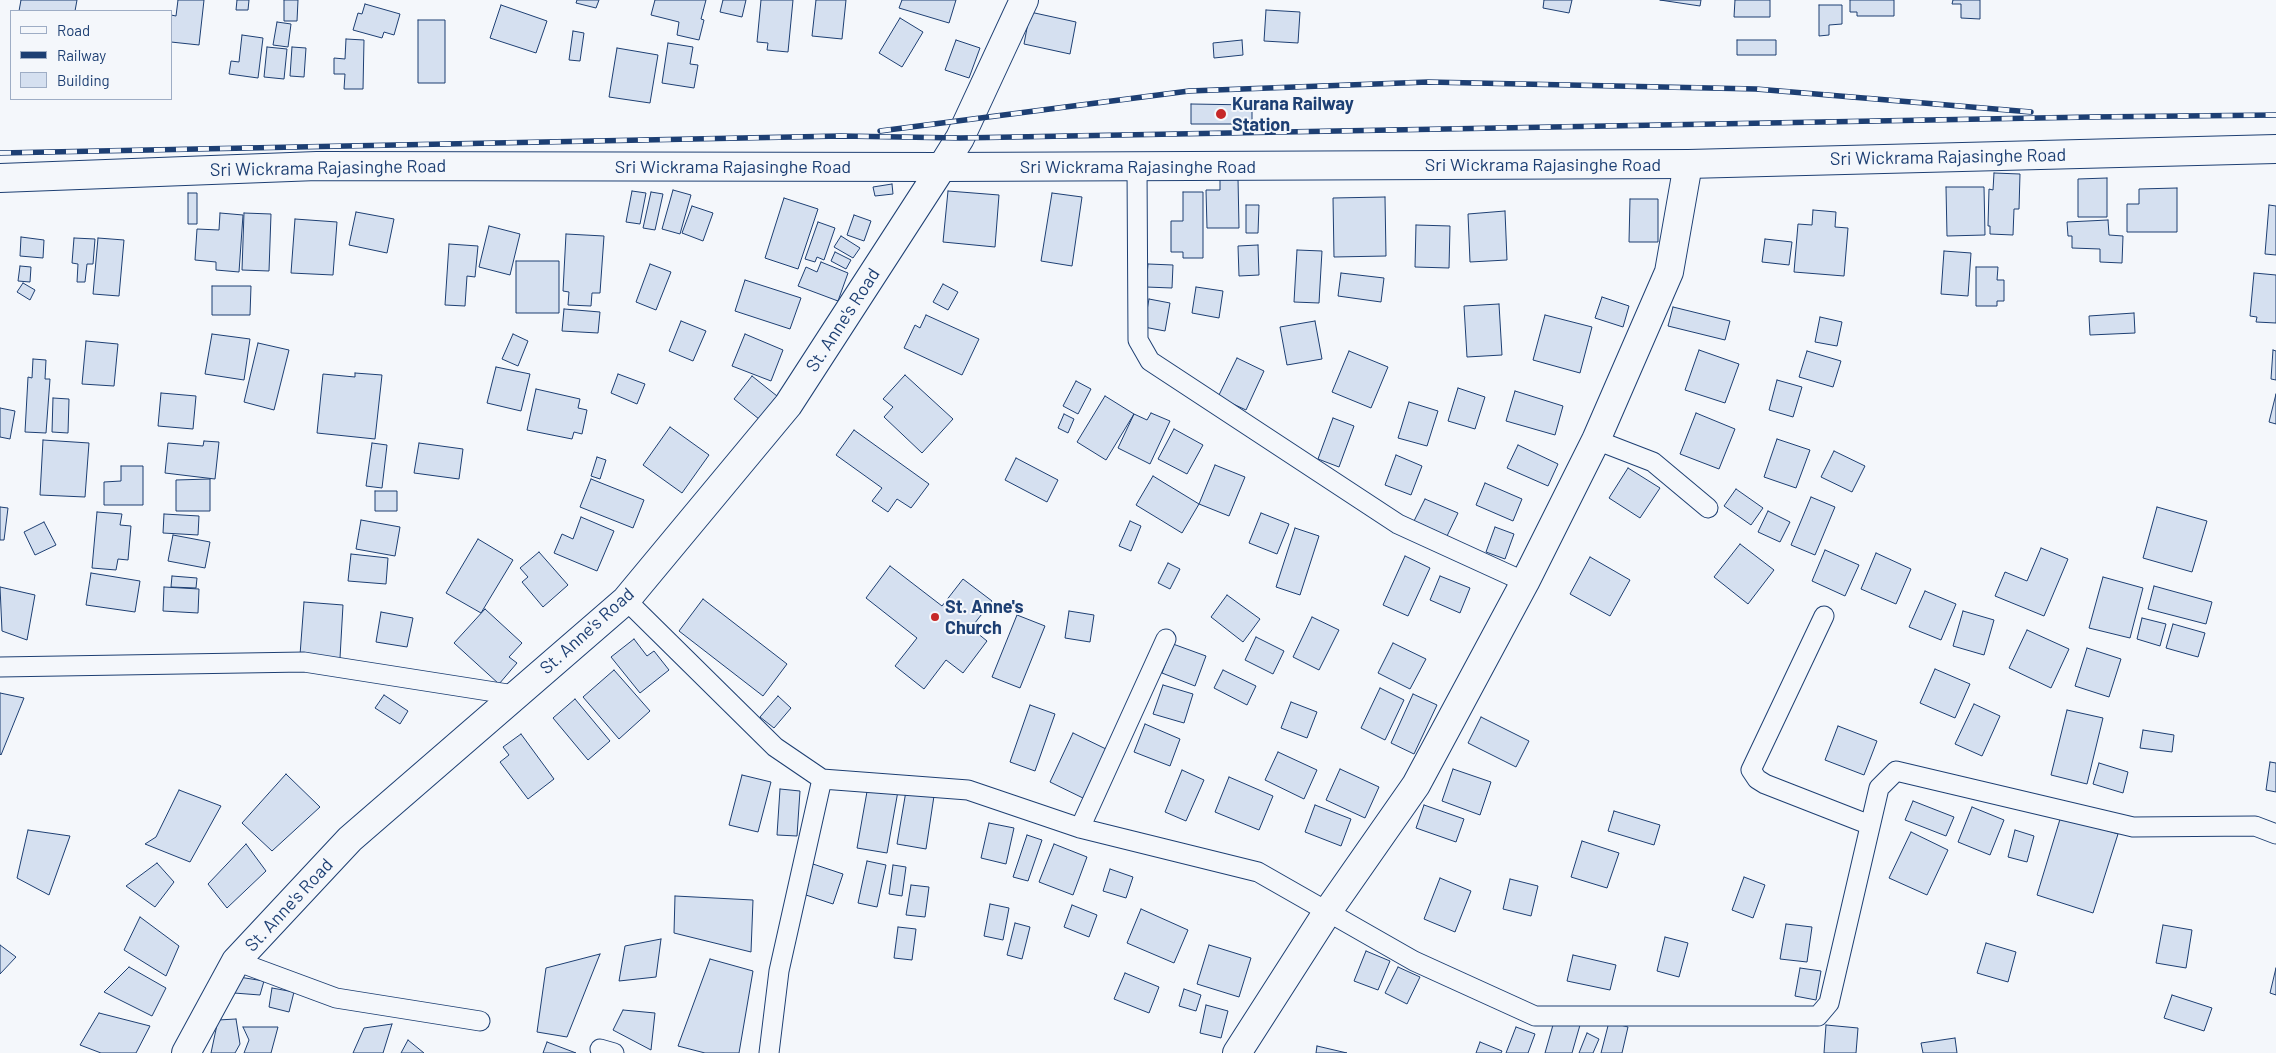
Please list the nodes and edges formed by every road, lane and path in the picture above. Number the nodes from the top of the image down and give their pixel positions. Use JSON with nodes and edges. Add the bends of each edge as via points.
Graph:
{"nodes":[{"id":1,"x":1024,"y":0,"type":"edge"},
{"id":2,"x":2276,"y":149,"type":"edge"},
{"id":3,"x":1688,"y":164,"type":"junction"},
{"id":4,"x":942,"y":167,"type":"junction"},
{"id":5,"x":1137,"y":167,"type":"junction"},
{"id":6,"x":0,"y":178,"type":"edge"},
{"id":7,"x":1596,"y":440,"type":"junction"},
{"id":8,"x":1708,"y":508,"type":"dead end"},
{"id":9,"x":1525,"y":582,"type":"junction"},
{"id":10,"x":626,"y":600,"type":"junction"},
{"id":11,"x":1824,"y":616,"type":"dead end"},
{"id":12,"x":1166,"y":639,"type":"dead end"},
{"id":13,"x":0,"y":667,"type":"edge"},
{"id":14,"x":514,"y":695,"type":"junction"},
{"id":15,"x":822,"y":779,"type":"junction"},
{"id":16,"x":1870,"y":826,"type":"junction"},
{"id":17,"x":1080,"y":828,"type":"junction"},
{"id":18,"x":2276,"y":834,"type":"edge"},
{"id":19,"x":1328,"y":911,"type":"junction"},
{"id":20,"x":236,"y":961,"type":"junction"},
{"id":21,"x":480,"y":1021,"type":"dead end"},
{"id":22,"x":186,"y":1053,"type":"edge"},
{"id":23,"x":769,"y":1053,"type":"edge"},
{"id":24,"x":1237,"y":1053,"type":"edge"}],
"edges":[{"from":1,"to":4,"type":"main road","name":"St. Anne's Road","via":[[960,138]]},
{"from":2,"to":3,"type":"main road","name":"Sri Wickrama Rajasinghe Road"},
{"from":3,"to":5,"type":"main road","name":"Sri Wickrama Rajasinghe Road"},
{"from":3,"to":7,"type":"main road","via":[[1669,272]]},
{"from":4,"to":5,"type":"main road","name":"Sri Wickrama Rajasinghe Road"},
{"from":4,"to":6,"type":"main road","name":"Sri Wickrama Rajasinghe Road","via":[[316,166]]},
{"from":4,"to":10,"type":"main road","name":"St. Anne's Road","via":[[788,405]]},
{"from":5,"to":9,"type":"street","via":[[1138,340],[1150,361],[1398,524]]},
{"from":7,"to":8,"type":"street","via":[[1653,462]]},
{"from":7,"to":9,"type":"main road"},
{"from":9,"to":19,"type":"main road","via":[[1416,785]]},
{"from":10,"to":14,"type":"main road","name":"St. Anne's Road"},
{"from":10,"to":15,"type":"street","via":[[775,747]]},
{"from":11,"to":16,"type":"street","via":[[1751,770],[1765,784]]},
{"from":12,"to":17,"type":"street"},
{"from":13,"to":14,"type":"street","via":[[304,662]]},
{"from":14,"to":20,"type":"main road","name":"St. Anne's Road","via":[[350,839]]},
{"from":15,"to":17,"type":"street","via":[[968,790]]},
{"from":15,"to":23,"type":"street","via":[[780,971]]},
{"from":16,"to":18,"type":"street","via":[[1879,788],[1896,770],[2133,827],[2255,826]]},
{"from":16,"to":19,"type":"street","via":[[1829,1003],[1818,1016],[1535,1016],[1414,960]]},
{"from":17,"to":19,"type":"street","via":[[1258,872]]},
{"from":19,"to":24,"type":"main road"},
{"from":20,"to":21,"type":"street","via":[[336,998]]},
{"from":20,"to":22,"type":"main road","name":"St. Anne's Road"}]}
